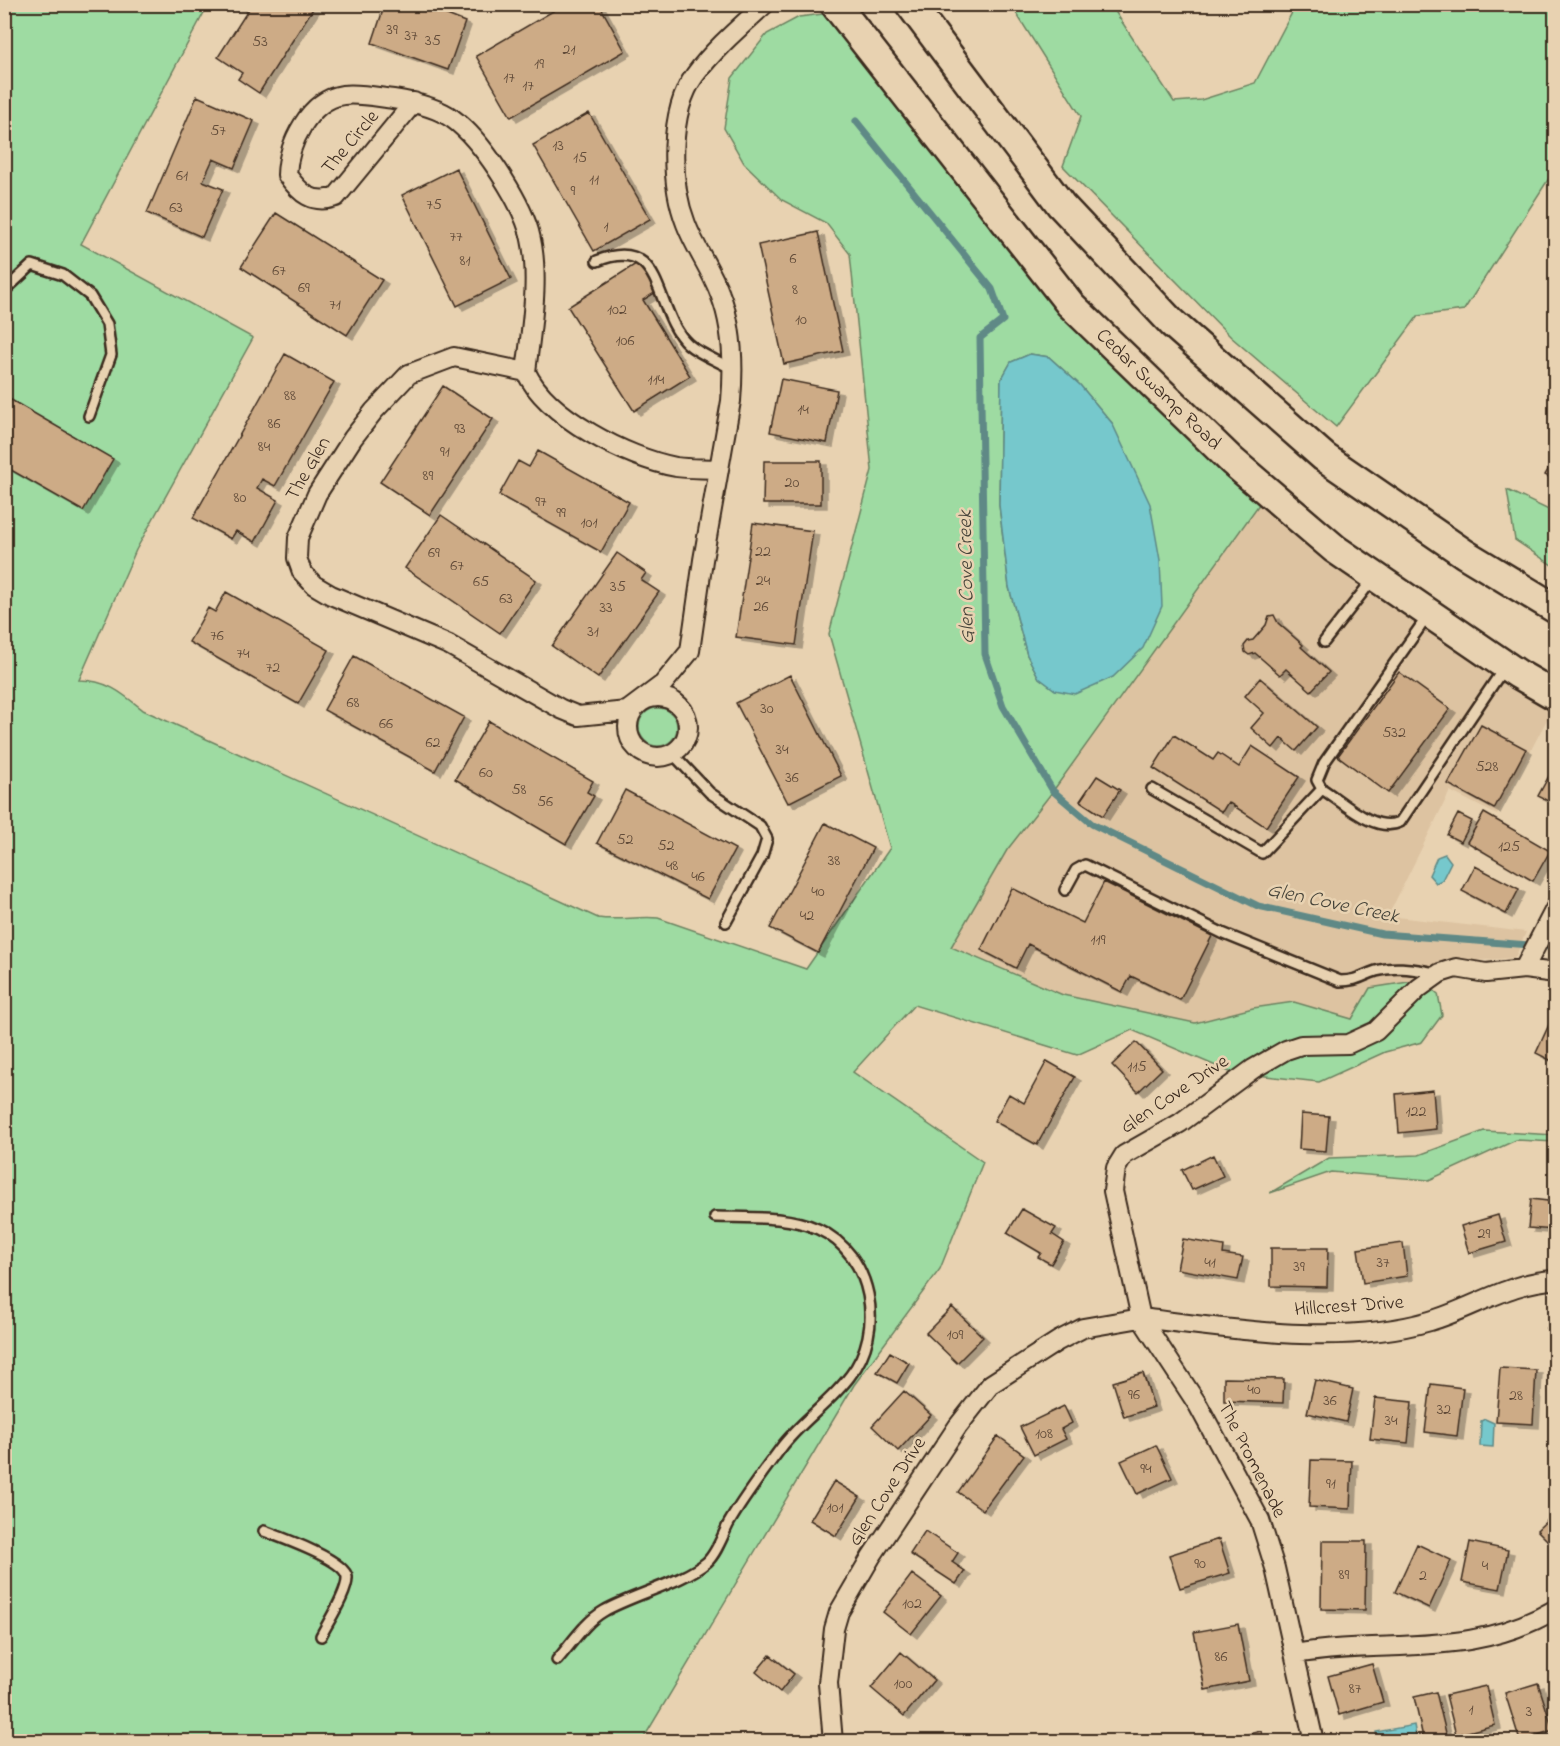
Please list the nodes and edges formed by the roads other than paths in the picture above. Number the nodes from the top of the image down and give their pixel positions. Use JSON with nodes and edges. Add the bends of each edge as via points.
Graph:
{"nodes":[{"id":1,"x":765,"y":4,"type":"edge"},
{"id":2,"x":836,"y":4,"type":"edge"},
{"id":3,"x":910,"y":4,"type":"edge"},
{"id":4,"x":414,"y":102,"type":"junction"},
{"id":5,"x":597,"y":261,"type":"dead end"},
{"id":6,"x":4,"y":291,"type":"edge"},
{"id":7,"x":732,"y":369,"type":"junction"},
{"id":8,"x":526,"y":372,"type":"junction"},
{"id":9,"x":89,"y":416,"type":"dead end"},
{"id":10,"x":718,"y":469,"type":"junction"},
{"id":11,"x":1375,"y":577,"type":"junction"},
{"id":12,"x":1556,"y":609,"type":"edge"},
{"id":13,"x":1429,"y":614,"type":"junction"},
{"id":14,"x":1324,"y":642,"type":"dead end"},
{"id":15,"x":1505,"y":666,"type":"junction"},
{"id":16,"x":1556,"y":696,"type":"edge"},
{"id":17,"x":642,"y":701,"type":"junction"},
{"id":18,"x":672,"y":753,"type":"junction"},
{"id":19,"x":1152,"y":789,"type":"dead end"},
{"id":20,"x":1322,"y":789,"type":"junction"},
{"id":21,"x":1065,"y":890,"type":"dead end"},
{"id":22,"x":1556,"y":907,"type":"edge"},
{"id":23,"x":726,"y":922,"type":"dead end"},
{"id":24,"x":1527,"y":964,"type":"junction"},
{"id":25,"x":1440,"y":973,"type":"junction"},
{"id":26,"x":1556,"y":973,"type":"edge"},
{"id":27,"x":715,"y":1217,"type":"dead end"},
{"id":28,"x":1556,"y":1280,"type":"edge"},
{"id":29,"x":1140,"y":1318,"type":"junction"},
{"id":30,"x":264,"y":1531,"type":"dead end"},
{"id":31,"x":1556,"y":1609,"type":"edge"},
{"id":32,"x":321,"y":1636,"type":"dead end"},
{"id":33,"x":1295,"y":1654,"type":"junction"},
{"id":34,"x":557,"y":1660,"type":"dead end"},
{"id":35,"x":833,"y":1742,"type":"edge"},
{"id":36,"x":1314,"y":1742,"type":"edge"}],
"edges":[{"from":1,"to":7,"type":"street","name":"The Glen","via":[[694,76],[677,112],[674,176],[686,224],[720,294],[729,325]]},
{"from":2,"to":11,"type":"main road","name":"Cedar Swamp Road","via":[[1070,304],[1232,461],[1335,549]]},
{"from":3,"to":12,"type":"main road","via":[[1061,205],[1172,323],[1324,457],[1465,554]]},
{"from":4,"to":4,"type":"street","name":"The Circle","via":[[342,95],[325,102],[298,130],[287,159],[287,175],[304,196],[314,200],[336,197]]},
{"from":4,"to":8,"type":"street","name":"The Circle","via":[[463,126],[489,157],[519,207],[529,233],[534,281]]},
{"from":5,"to":7,"type":"lane","via":[[624,253],[637,256],[687,344]]},
{"from":6,"to":9,"type":"lane","via":[[32,265],[63,275],[90,296],[107,324],[111,355]]},
{"from":7,"to":10,"type":"street","name":"The Glen","via":[[731,401]]},
{"from":8,"to":10,"type":"street","via":[[534,388],[553,408],[608,442],[669,465]]},
{"from":8,"to":17,"type":"street","name":"The Glen","via":[[454,357],[409,374],[353,438],[317,494],[298,538],[297,558],[302,572],[314,585],[449,645],[561,709],[578,716],[627,711]]},
{"from":10,"to":17,"type":"street","name":"The Glen","via":[[690,651],[663,684]]},
{"from":11,"to":13,"type":"main road","name":"Cedar Swamp Road"},
{"from":11,"to":14,"type":"lane"},
{"from":13,"to":15,"type":"main road","name":"Cedar Swamp Road"},
{"from":13,"to":20,"type":"lane","via":[[1324,763],[1317,780]]},
{"from":15,"to":16,"type":"main road","name":"Cedar Swamp Road"},
{"from":15,"to":20,"type":"lane","via":[[1401,822],[1377,824]]},
{"from":17,"to":18,"type":"street","name":"The Glen","via":[[630,717],[630,737],[652,756]]},
{"from":17,"to":18,"type":"street","name":"The Glen","via":[[661,697],[679,704],[685,712],[685,740]]},
{"from":18,"to":23,"type":"lane","via":[[710,793],[760,826],[768,839]]},
{"from":19,"to":20,"type":"lane","via":[[1262,853]]},
{"from":21,"to":25,"type":"lane","via":[[1076,870],[1086,865],[1222,933],[1340,981],[1402,968]]},
{"from":22,"to":24,"type":"street"},
{"from":24,"to":25,"type":"street","via":[[1486,973],[1456,969]]},
{"from":24,"to":26,"type":"street"},
{"from":25,"to":29,"type":"street","name":"Glen Cove Drive","via":[[1376,1031],[1347,1044],[1300,1045],[1286,1050],[1253,1069],[1180,1123],[1124,1155],[1116,1168],[1113,1191]]},
{"from":27,"to":34,"type":"lane","via":[[796,1222],[832,1237],[845,1249],[864,1281],[872,1309],[872,1331],[851,1376],[795,1430],[741,1503],[708,1561],[604,1611],[588,1623]]},
{"from":28,"to":29,"type":"street","name":"Hillcrest Drive","via":[[1522,1286],[1430,1322],[1375,1331],[1275,1334]]},
{"from":29,"to":33,"type":"street","name":"The Promenade","via":[[1198,1405],[1260,1520]]},
{"from":29,"to":35,"type":"street","name":"Glen Cove Drive","via":[[1083,1328],[1048,1346],[990,1384],[958,1426],[839,1612],[828,1683]]},
{"from":30,"to":32,"type":"lane","via":[[328,1559],[341,1566],[347,1575],[346,1587]]},
{"from":31,"to":33,"type":"street","via":[[1533,1622],[1473,1642],[1328,1648]]},
{"from":33,"to":36,"type":"street","name":"The Promenade"}]}
